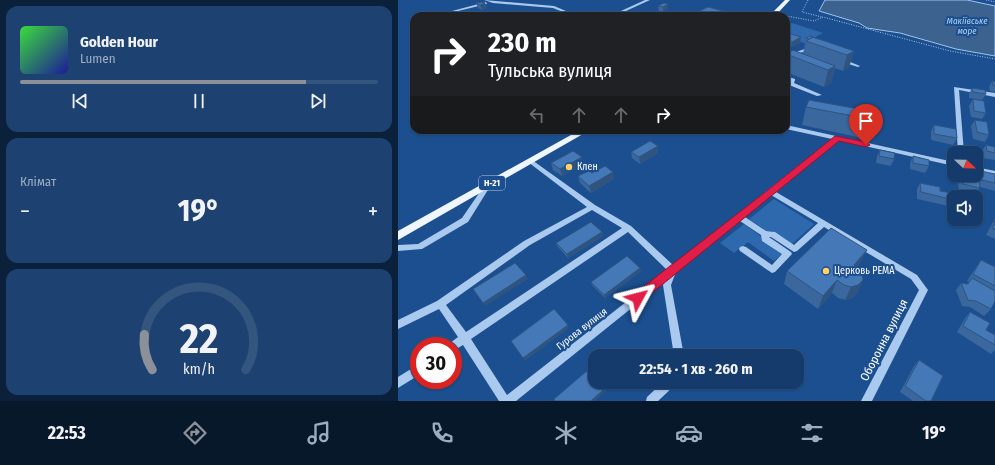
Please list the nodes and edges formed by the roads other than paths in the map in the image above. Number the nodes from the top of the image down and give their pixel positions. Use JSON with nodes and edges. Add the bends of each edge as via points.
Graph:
{"nodes":[{"id":1,"x":487,"y":0,"type":"edge"},
{"id":2,"x":648,"y":0,"type":"edge"},
{"id":3,"x":788,"y":0,"type":"edge"},
{"id":4,"x":492,"y":2,"type":"junction"},
{"id":5,"x":454,"y":12,"type":"dead end"},
{"id":6,"x":566,"y":12,"type":"edge"},
{"id":7,"x":621,"y":12,"type":"edge"},
{"id":8,"x":777,"y":12,"type":"edge"},
{"id":9,"x":817,"y":51,"type":"edge"},
{"id":10,"x":790,"y":55,"type":"edge"},
{"id":11,"x":837,"y":59,"type":"edge"},
{"id":12,"x":858,"y":66,"type":"dead end"},
{"id":13,"x":790,"y":78,"type":"edge"},
{"id":14,"x":819,"y":95,"type":"dead end"},
{"id":15,"x":995,"y":95,"type":"edge"},
{"id":16,"x":790,"y":128,"type":"edge"},
{"id":17,"x":579,"y":134,"type":"edge"},
{"id":18,"x":837,"y":138,"type":"junction"},
{"id":19,"x":960,"y":146,"type":"edge"},
{"id":20,"x":530,"y":161,"type":"junction"},
{"id":21,"x":947,"y":162,"type":"edge"},
{"id":22,"x":983,"y":170,"type":"edge"},
{"id":23,"x":995,"y":173,"type":"edge"},
{"id":24,"x":488,"y":185,"type":"junction"},
{"id":25,"x":771,"y":192,"type":"junction"},
{"id":26,"x":592,"y":207,"type":"junction"},
{"id":27,"x":740,"y":217,"type":"junction"},
{"id":28,"x":822,"y":224,"type":"junction"},
{"id":29,"x":628,"y":228,"type":"junction"},
{"id":30,"x":765,"y":234,"type":"junction"},
{"id":31,"x":398,"y":236,"type":"edge"},
{"id":32,"x":398,"y":248,"type":"edge"},
{"id":33,"x":743,"y":249,"type":"dead end"},
{"id":34,"x":673,"y":270,"type":"junction"},
{"id":35,"x":440,"y":304,"type":"junction"},
{"id":36,"x":398,"y":325,"type":"edge"},
{"id":37,"x":465,"y":339,"type":"junction"},
{"id":38,"x":462,"y":341,"type":"edge"},
{"id":39,"x":678,"y":349,"type":"edge"},
{"id":40,"x":410,"y":375,"type":"edge"},
{"id":41,"x":398,"y":383,"type":"edge"},
{"id":42,"x":663,"y":389,"type":"edge"},
{"id":43,"x":506,"y":401,"type":"edge"},
{"id":44,"x":651,"y":401,"type":"edge"},
{"id":45,"x":866,"y":401,"type":"edge"}],
"edges":[{"from":1,"to":4,"type":"street"},
{"from":2,"to":7,"type":"street"},
{"from":3,"to":8,"type":"main road"},
{"from":4,"to":5,"type":"street"},
{"from":4,"to":6,"type":"street","via":[[554,7]]},
{"from":9,"to":10,"type":"street","via":[[810,49]]},
{"from":11,"to":12,"type":"street"},
{"from":13,"to":14,"type":"street","via":[[794,80],[791,84]]},
{"from":15,"to":19,"type":"street","via":[[956,88]]},
{"from":16,"to":18,"type":"street"},
{"from":17,"to":20,"type":"main road","number":"Н-21"},
{"from":18,"to":21,"type":"street"},
{"from":18,"to":25,"type":"street","name":"Гурова вулиця"},
{"from":20,"to":24,"type":"main road","number":"Н-21"},
{"from":20,"to":26,"type":"street"},
{"from":22,"to":23,"type":"street"},
{"from":24,"to":31,"type":"main road","number":"Н-21"},
{"from":24,"to":32,"type":"street","via":[[465,220],[419,246]]},
{"from":25,"to":27,"type":"street","name":"Гурова вулиця"},
{"from":25,"to":28,"type":"street"},
{"from":26,"to":29,"type":"street"},
{"from":26,"to":35,"type":"street","via":[[527,243]]},
{"from":27,"to":30,"type":"street"},
{"from":27,"to":34,"type":"street","name":"Гурова вулиця"},
{"from":28,"to":30,"type":"street","via":[[794,249],[772,234]]},
{"from":28,"to":45,"type":"street","name":"Оборонна вулиця","via":[[914,277],[924,290]]},
{"from":29,"to":34,"type":"street"},
{"from":29,"to":37,"type":"street"},
{"from":30,"to":33,"type":"street","via":[[766,239],[788,254],[772,270]]},
{"from":34,"to":39,"type":"street","via":[[667,285]]},
{"from":34,"to":43,"type":"street","name":"Гурова вулиця"},
{"from":35,"to":36,"type":"street"},
{"from":35,"to":37,"type":"street"},
{"from":37,"to":38,"type":"street"},
{"from":37,"to":43,"type":"street"},
{"from":40,"to":41,"type":"street"},
{"from":42,"to":44,"type":"street"}]}
